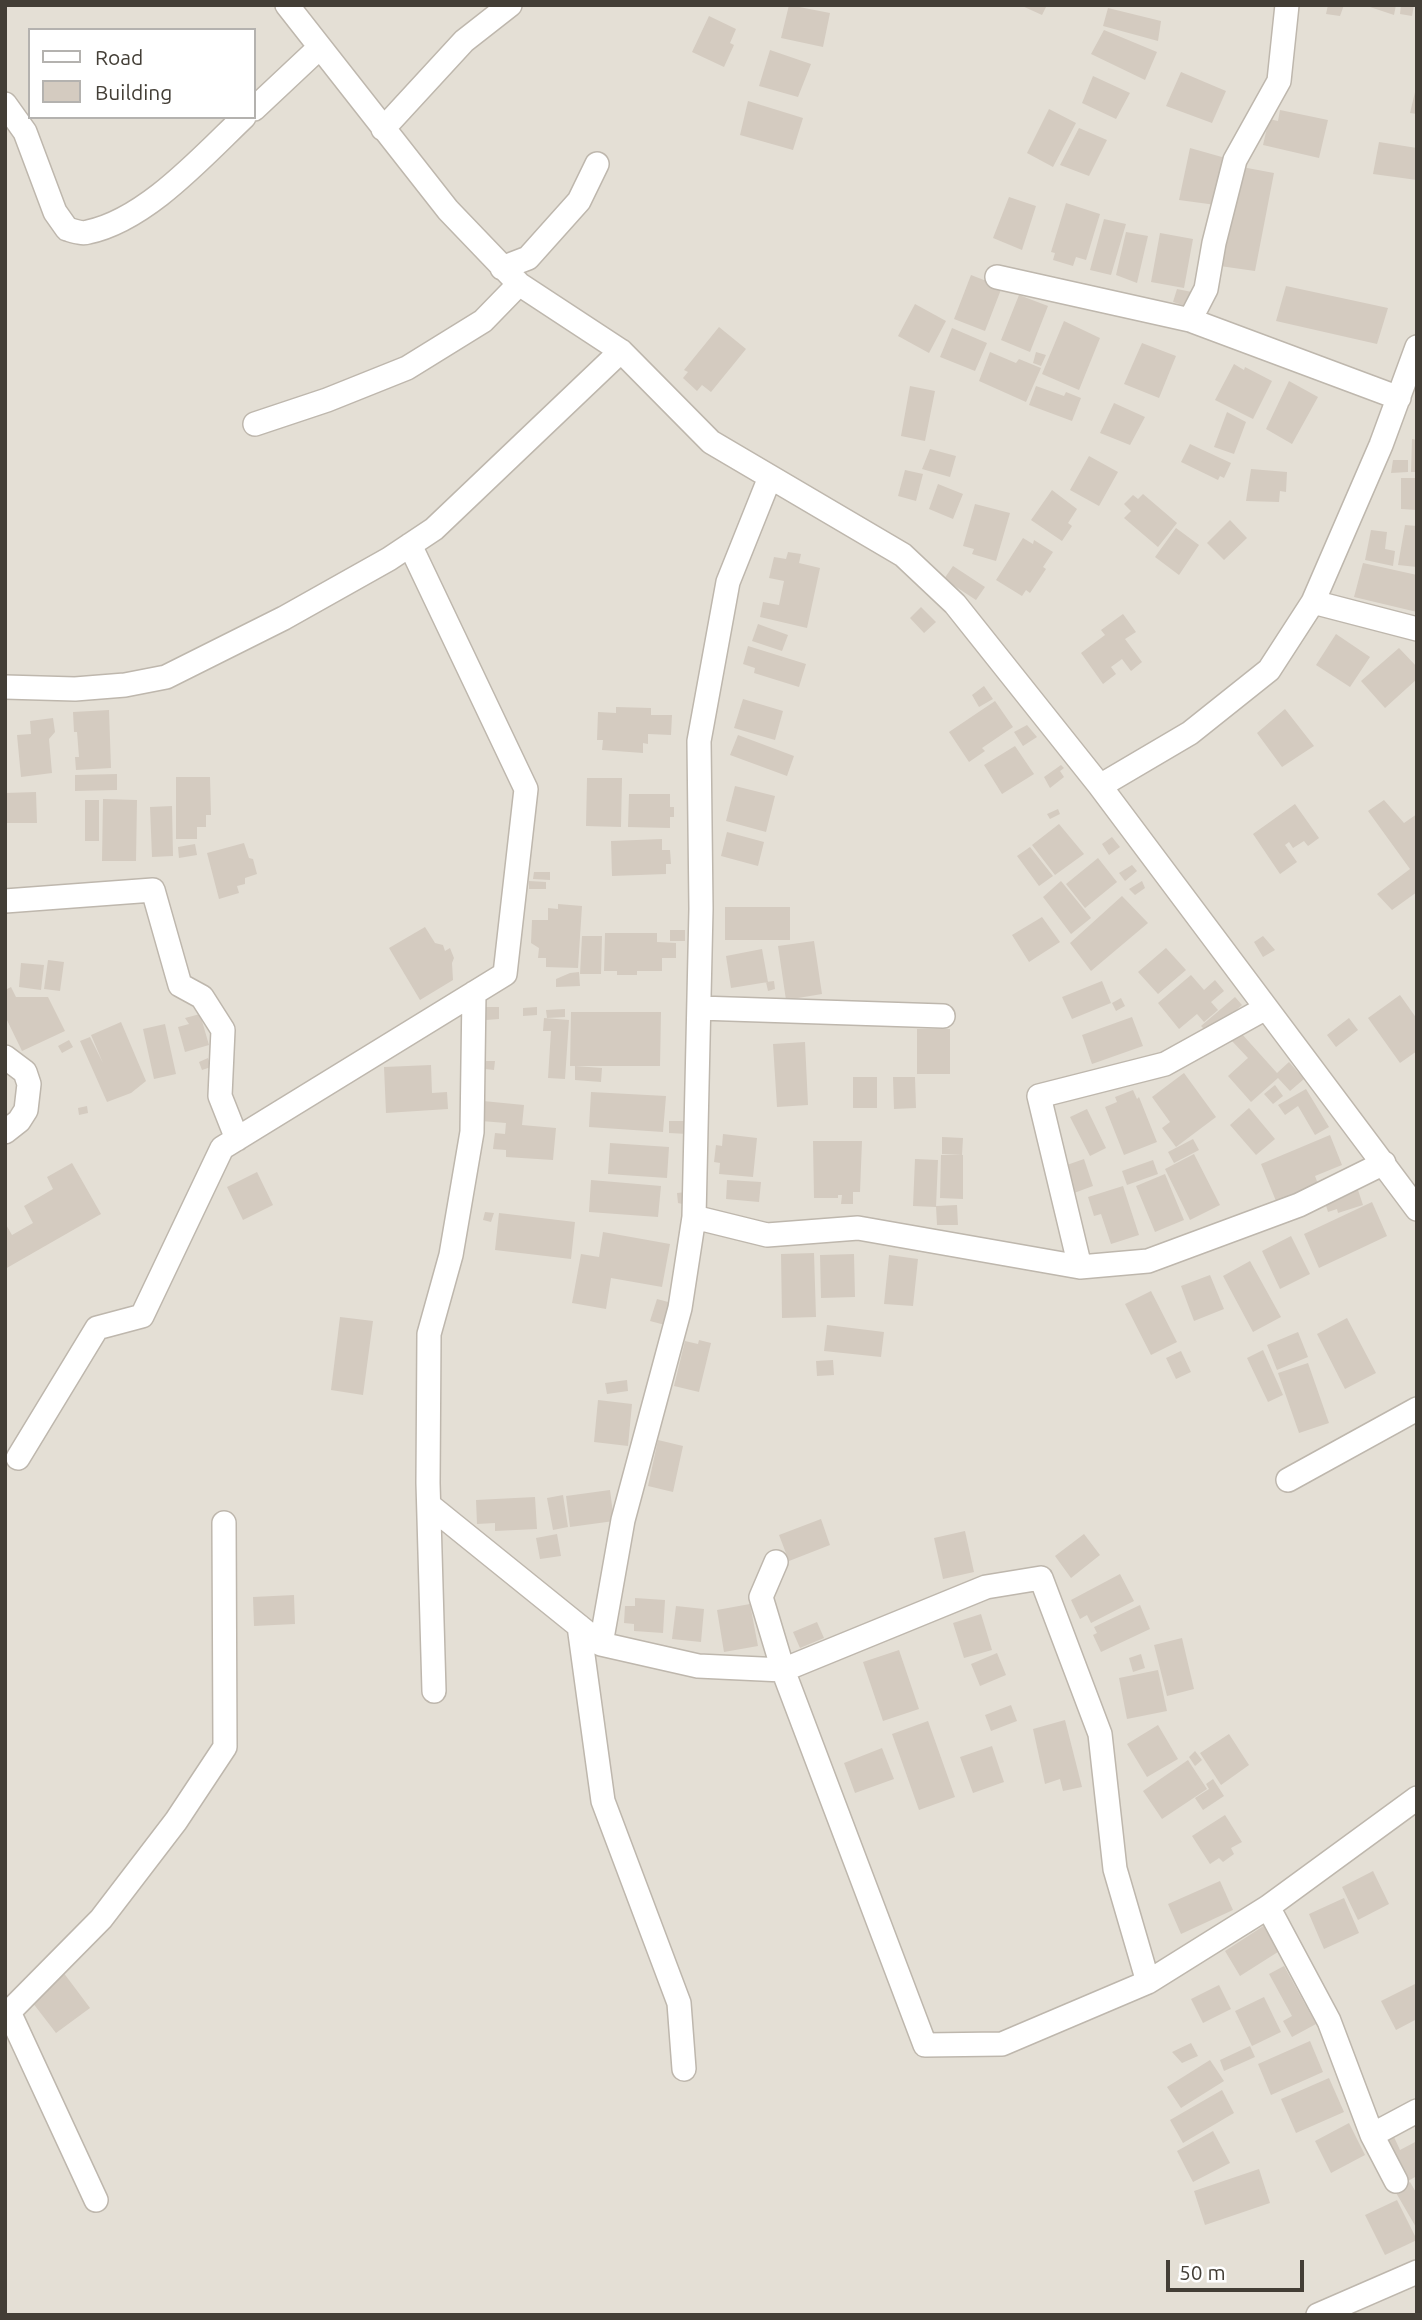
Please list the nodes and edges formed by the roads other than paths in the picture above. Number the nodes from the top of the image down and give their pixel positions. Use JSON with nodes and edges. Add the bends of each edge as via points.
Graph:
{"nodes":[{"id":1,"x":288,"y":5,"type":"edge"},
{"id":2,"x":510,"y":5,"type":"edge"},
{"id":3,"x":1287,"y":5,"type":"edge"},
{"id":4,"x":319,"y":48,"type":"junction"},
{"id":5,"x":5,"y":104,"type":"edge"},
{"id":6,"x":256,"y":107,"type":"edge"},
{"id":7,"x":242,"y":119,"type":"edge"},
{"id":8,"x":383,"y":129,"type":"junction"},
{"id":9,"x":597,"y":164,"type":"dead end"},
{"id":10,"x":511,"y":276,"type":"junction"},
{"id":11,"x":997,"y":277,"type":"dead end"},
{"id":12,"x":1190,"y":320,"type":"junction"},
{"id":13,"x":621,"y":351,"type":"junction"},
{"id":14,"x":1414,"y":361,"type":"edge"},
{"id":15,"x":1399,"y":398,"type":"junction"},
{"id":16,"x":255,"y":424,"type":"dead end"},
{"id":17,"x":771,"y":477,"type":"junction"},
{"id":18,"x":410,"y":545,"type":"junction"},
{"id":19,"x":1313,"y":602,"type":"junction"},
{"id":20,"x":1417,"y":629,"type":"edge"},
{"id":21,"x":5,"y":687,"type":"edge"},
{"id":22,"x":1100,"y":786,"type":"junction"},
{"id":23,"x":5,"y":901,"type":"edge"},
{"id":24,"x":474,"y":992,"type":"junction"},
{"id":25,"x":1266,"y":1007,"type":"junction"},
{"id":26,"x":699,"y":1008,"type":"junction"},
{"id":27,"x":943,"y":1016,"type":"dead end"},
{"id":28,"x":5,"y":1057,"type":"edge"},
{"id":29,"x":5,"y":1132,"type":"edge"},
{"id":30,"x":237,"y":1139,"type":"junction"},
{"id":31,"x":1384,"y":1163,"type":"junction"},
{"id":32,"x":1412,"y":1193,"type":"edge"},
{"id":33,"x":694,"y":1217,"type":"junction"},
{"id":34,"x":1080,"y":1267,"type":"junction"},
{"id":35,"x":1417,"y":1409,"type":"edge"},
{"id":36,"x":18,"y":1458,"type":"dead end"},
{"id":37,"x":1288,"y":1480,"type":"dead end"},
{"id":38,"x":429,"y":1505,"type":"junction"},
{"id":39,"x":224,"y":1523,"type":"dead end"},
{"id":40,"x":776,"y":1562,"type":"dead end"},
{"id":41,"x":579,"y":1626,"type":"junction"},
{"id":42,"x":601,"y":1644,"type":"junction"},
{"id":43,"x":783,"y":1670,"type":"junction"},
{"id":44,"x":434,"y":1691,"type":"dead end"},
{"id":45,"x":1417,"y":1798,"type":"edge"},
{"id":46,"x":1268,"y":1907,"type":"junction"},
{"id":47,"x":1148,"y":1982,"type":"junction"},
{"id":48,"x":7,"y":2011,"type":"edge"},
{"id":49,"x":684,"y":2069,"type":"dead end"},
{"id":50,"x":1417,"y":2111,"type":"edge"},
{"id":51,"x":1372,"y":2135,"type":"junction"},
{"id":52,"x":1396,"y":2181,"type":"dead end"},
{"id":53,"x":96,"y":2200,"type":"dead end"},
{"id":54,"x":1417,"y":2272,"type":"edge"},
{"id":55,"x":1318,"y":2315,"type":"edge"}],
"edges":[{"from":1,"to":4,"type":"street"},
{"from":2,"to":8,"type":"street","via":[[464,41]]},
{"from":3,"to":12,"type":"street","via":[[1279,81],[1235,160],[1206,289]]},
{"from":4,"to":6,"type":"street"},
{"from":4,"to":8,"type":"street"},
{"from":5,"to":7,"type":"street","via":[[25,132],[55,212],[67,229],[85,233],[122,221],[160,194]]},
{"from":8,"to":10,"type":"street","via":[[448,210]]},
{"from":9,"to":10,"type":"street","via":[[579,201]]},
{"from":10,"to":13,"type":"street"},
{"from":10,"to":16,"type":"street","via":[[484,321],[407,368]]},
{"from":11,"to":12,"type":"street"},
{"from":12,"to":15,"type":"street"},
{"from":13,"to":17,"type":"street","via":[[711,442]]},
{"from":13,"to":18,"type":"street","via":[[434,529]]},
{"from":14,"to":15,"type":"street"},
{"from":15,"to":19,"type":"street"},
{"from":17,"to":22,"type":"street","via":[[903,555],[955,604]]},
{"from":17,"to":26,"type":"street","via":[[728,582],[699,741]]},
{"from":18,"to":21,"type":"street","via":[[284,618],[166,677],[75,689]]},
{"from":18,"to":24,"type":"street","via":[[526,789],[505,974]]},
{"from":19,"to":20,"type":"street"},
{"from":19,"to":22,"type":"street","via":[[1269,670],[1190,733]]},
{"from":22,"to":25,"type":"street"},
{"from":23,"to":30,"type":"street","via":[[153,890],[180,985],[202,997],[223,1030],[220,1096]]},
{"from":24,"to":30,"type":"street"},
{"from":24,"to":38,"type":"street","via":[[472,1132],[451,1255],[429,1334]]},
{"from":25,"to":31,"type":"street"},
{"from":25,"to":34,"type":"street","via":[[1164,1063],[1039,1096]]},
{"from":26,"to":27,"type":"street"},
{"from":26,"to":33,"type":"street"},
{"from":28,"to":29,"type":"street","via":[[25,1072],[29,1084],[26,1110]]},
{"from":30,"to":36,"type":"street","via":[[222,1148],[142,1316],[97,1328]]},
{"from":31,"to":32,"type":"street"},
{"from":31,"to":34,"type":"street","via":[[1299,1205],[1148,1261]]},
{"from":33,"to":34,"type":"street","via":[[767,1236],[858,1228]]},
{"from":33,"to":42,"type":"street","via":[[680,1308],[623,1520]]},
{"from":35,"to":37,"type":"street"},
{"from":38,"to":41,"type":"street"},
{"from":38,"to":44,"type":"street"},
{"from":39,"to":48,"type":"street","via":[[225,1747],[176,1821],[101,1919]]},
{"from":40,"to":43,"type":"street","via":[[761,1597]]},
{"from":41,"to":42,"type":"street"},
{"from":41,"to":49,"type":"street","via":[[603,1801],[679,2003]]},
{"from":42,"to":43,"type":"street","via":[[698,1666]]},
{"from":43,"to":47,"type":"street","via":[[925,2045],[1002,2044]]},
{"from":43,"to":47,"type":"street","via":[[986,1587],[1041,1577],[1100,1734],[1115,1868]]},
{"from":45,"to":46,"type":"street"},
{"from":46,"to":47,"type":"street"},
{"from":46,"to":51,"type":"street","via":[[1329,2021]]},
{"from":48,"to":53,"type":"street"},
{"from":50,"to":51,"type":"street"},
{"from":51,"to":52,"type":"street"},
{"from":54,"to":55,"type":"street"}]}
